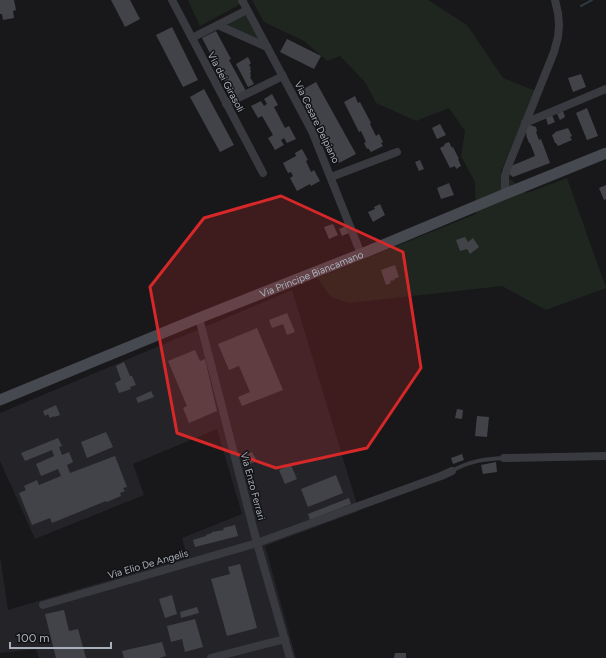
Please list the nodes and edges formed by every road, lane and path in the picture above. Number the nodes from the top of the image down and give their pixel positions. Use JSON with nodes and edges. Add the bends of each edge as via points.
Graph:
{"nodes":[{"id":1,"x":172,"y":0,"type":"edge"},
{"id":2,"x":242,"y":0,"type":"edge"},
{"id":3,"x":555,"y":0,"type":"edge"},
{"id":4,"x":247,"y":10,"type":"junction"},
{"id":5,"x":218,"y":25,"type":"junction"},
{"id":6,"x":192,"y":38,"type":"junction"},
{"id":7,"x":267,"y":47,"type":"junction"},
{"id":8,"x":283,"y":76,"type":"junction"},
{"id":9,"x":606,"y":89,"type":"edge"},
{"id":10,"x":226,"y":104,"type":"junction"},
{"id":11,"x":533,"y":105,"type":"junction"},
{"id":12,"x":540,"y":116,"type":"junction"},
{"id":13,"x":525,"y":123,"type":"junction"},
{"id":14,"x":397,"y":152,"type":"dead end"},
{"id":15,"x":606,"y":153,"type":"edge"},
{"id":16,"x":263,"y":173,"type":"dead end"},
{"id":17,"x":331,"y":177,"type":"junction"},
{"id":18,"x":506,"y":194,"type":"junction"},
{"id":19,"x":361,"y":254,"type":"junction"},
{"id":20,"x":199,"y":318,"type":"junction"},
{"id":21,"x":17,"y":393,"type":"junction"},
{"id":22,"x":0,"y":400,"type":"edge"},
{"id":23,"x":0,"y":406,"type":"edge"},
{"id":24,"x":606,"y":456,"type":"edge"},
{"id":25,"x":504,"y":458,"type":"joint"},
{"id":26,"x":452,"y":471,"type":"joint"},
{"id":27,"x":257,"y":543,"type":"junction"},
{"id":28,"x":43,"y":605,"type":"dead end"},
{"id":29,"x":285,"y":640,"type":"junction"},
{"id":30,"x":216,"y":657,"type":"edge"},
{"id":31,"x":290,"y":658,"type":"edge"}],
"edges":[{"from":1,"to":6,"type":"street","name":"Via dei Girasoli"},
{"from":2,"to":4,"type":"street","name":"Via Cesare Delpiano"},
{"from":3,"to":11,"type":"street","via":[[559,33],[551,62]]},
{"from":4,"to":5,"type":"street"},
{"from":4,"to":7,"type":"street","name":"Via Cesare Delpiano"},
{"from":5,"to":6,"type":"street"},
{"from":5,"to":7,"type":"street"},
{"from":6,"to":10,"type":"street","name":"Via dei Girasoli"},
{"from":7,"to":8,"type":"street","name":"Via Cesare Delpiano"},
{"from":8,"to":10,"type":"street","name":"Via Cesare Delpiano"},
{"from":8,"to":17,"type":"street","name":"Via Cesare Delpiano","via":[[312,131]]},
{"from":9,"to":12,"type":"street"},
{"from":10,"to":16,"type":"street","name":"Via dei Girasoli"},
{"from":11,"to":12,"type":"street"},
{"from":11,"to":13,"type":"street"},
{"from":12,"to":13,"type":"street"},
{"from":13,"to":18,"type":"street","via":[[507,169]]},
{"from":14,"to":17,"type":"street","name":"Via Cesare Delpiano"},
{"from":15,"to":18,"type":"street","name":"Via Principe Biancamano"},
{"from":17,"to":19,"type":"street","name":"Via Cesare Delpiano"},
{"from":18,"to":19,"type":"street","name":"Via Principe Biancamano"},
{"from":19,"to":20,"type":"street","name":"Via Principe Biancamano"},
{"from":20,"to":21,"type":"street","name":"Via Principe Biancamano"},
{"from":20,"to":27,"type":"street","name":"Via Enzo Ferrari"},
{"from":21,"to":22,"type":"street","name":"Via Principe Biancamano"},
{"from":21,"to":23,"type":"street","name":"Via Principe Biancamano"},
{"from":24,"to":25,"type":"street"},
{"from":25,"to":26,"type":"lane","via":[[473,462]]},
{"from":26,"to":27,"type":"street","name":"Via Elio De Angelis"},
{"from":27,"to":28,"type":"street","name":"Via Elio De Angelis"},
{"from":27,"to":29,"type":"street","name":"Via Enzo Ferrari"},
{"from":29,"to":30,"type":"street"},
{"from":29,"to":31,"type":"street","name":"Via Enzo Ferrari"}]}
